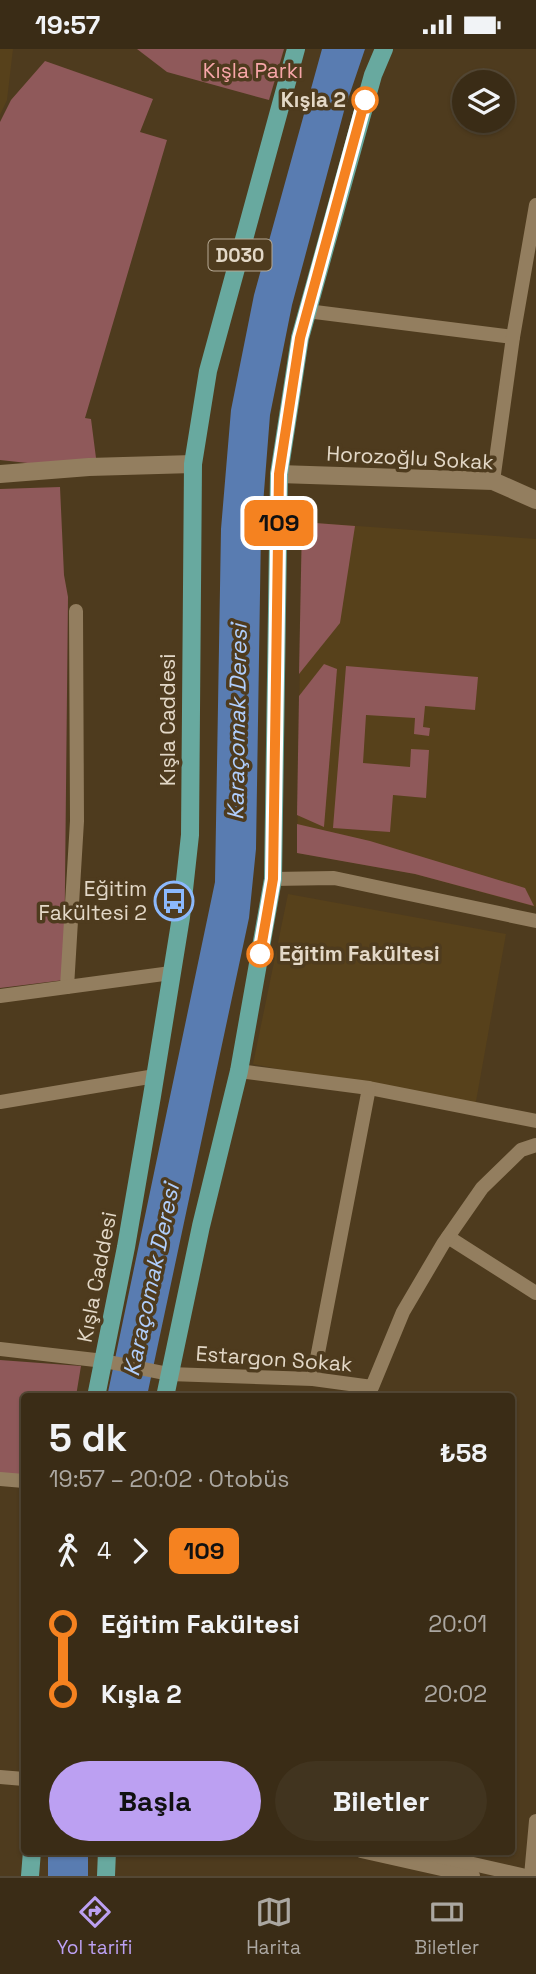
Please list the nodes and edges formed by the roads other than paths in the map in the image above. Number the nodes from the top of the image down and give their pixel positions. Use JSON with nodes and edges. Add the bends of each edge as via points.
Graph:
{"nodes":[{"id":1,"x":296,"y":49,"type":"edge"},
{"id":2,"x":384,"y":49,"type":"edge"},
{"id":3,"x":536,"y":205,"type":"edge"},
{"id":4,"x":529,"y":292,"type":"edge"},
{"id":5,"x":307,"y":311,"type":"junction"},
{"id":6,"x":513,"y":337,"type":"junction"},
{"id":7,"x":193,"y":464,"type":"junction"},
{"id":8,"x":0,"y":474,"type":"edge"},
{"id":9,"x":279,"y":474,"type":"junction"},
{"id":10,"x":493,"y":481,"type":"junction"},
{"id":11,"x":536,"y":500,"type":"edge"},
{"id":12,"x":76,"y":611,"type":"dead end"},
{"id":13,"x":273,"y":879,"type":"junction"},
{"id":14,"x":536,"y":921,"type":"edge"},
{"id":15,"x":171,"y":973,"type":"junction"},
{"id":16,"x":67,"y":987,"type":"junction"},
{"id":17,"x":0,"y":996,"type":"edge"},
{"id":18,"x":239,"y":1071,"type":"junction"},
{"id":19,"x":155,"y":1076,"type":"junction"},
{"id":20,"x":369,"y":1089,"type":"junction"},
{"id":21,"x":0,"y":1102,"type":"edge"},
{"id":22,"x":536,"y":1121,"type":"edge"},
{"id":23,"x":536,"y":1145,"type":"edge"},
{"id":24,"x":448,"y":1237,"type":"junction"},
{"id":25,"x":536,"y":1293,"type":"edge"},
{"id":26,"x":0,"y":1349,"type":"edge"},
{"id":27,"x":104,"y":1361,"type":"junction"},
{"id":28,"x":169,"y":1374,"type":"junction"},
{"id":29,"x":313,"y":1379,"type":"junction"},
{"id":30,"x":97,"y":1393,"type":"edge"},
{"id":31,"x":166,"y":1393,"type":"edge"},
{"id":32,"x":0,"y":1479,"type":"edge"},
{"id":33,"x":21,"y":1481,"type":"edge"},
{"id":34,"x":0,"y":1777,"type":"edge"},
{"id":35,"x":21,"y":1779,"type":"edge"},
{"id":36,"x":536,"y":1821,"type":"edge"},
{"id":37,"x":32,"y":1855,"type":"edge"},
{"id":38,"x":107,"y":1855,"type":"edge"},
{"id":39,"x":379,"y":1855,"type":"edge"},
{"id":40,"x":434,"y":1855,"type":"edge"},
{"id":41,"x":30,"y":1876,"type":"edge"},
{"id":42,"x":106,"y":1876,"type":"edge"},
{"id":43,"x":473,"y":1876,"type":"edge"},
{"id":44,"x":528,"y":1876,"type":"edge"}],
"edges":[{"from":1,"to":7,"type":"main road","name":"Kışla Caddesi","number":"D030","via":[[208,371]]},
{"from":2,"to":5,"type":"main road"},
{"from":3,"to":4,"type":"street"},
{"from":4,"to":6,"type":"street"},
{"from":5,"to":6,"type":"street"},
{"from":5,"to":9,"type":"main road"},
{"from":6,"to":10,"type":"street"},
{"from":7,"to":8,"type":"street"},
{"from":7,"to":15,"type":"main road","name":"Kışla Caddesi","via":[[190,835]]},
{"from":9,"to":10,"type":"street","name":"Horozoğlu Sokak"},
{"from":9,"to":13,"type":"main road"},
{"from":10,"to":11,"type":"street","name":"Horozoğlu Sokak"},
{"from":12,"to":16,"type":"street","via":[[78,821]]},
{"from":13,"to":14,"type":"street","via":[[334,878]]},
{"from":13,"to":18,"type":"main road"},
{"from":15,"to":16,"type":"street"},
{"from":15,"to":19,"type":"main road","name":"Kışla Caddesi"},
{"from":16,"to":17,"type":"street"},
{"from":18,"to":20,"type":"street"},
{"from":18,"to":28,"type":"main road"},
{"from":19,"to":21,"type":"street"},
{"from":19,"to":27,"type":"main road","name":"Kışla Caddesi"},
{"from":20,"to":22,"type":"street"},
{"from":20,"to":29,"type":"street"},
{"from":23,"to":24,"type":"street","name":"Estargon Sokak","via":[[521,1150],[481,1188]]},
{"from":24,"to":25,"type":"street"},
{"from":24,"to":29,"type":"street","name":"Estargon Sokak","via":[[403,1312],[372,1387]]},
{"from":26,"to":27,"type":"street","name":"Estargon Sokak"},
{"from":27,"to":28,"type":"street","name":"Estargon Sokak"},
{"from":27,"to":30,"type":"main road","name":"Kışla Caddesi"},
{"from":28,"to":29,"type":"street","name":"Estargon Sokak"},
{"from":28,"to":31,"type":"main road"},
{"from":32,"to":33,"type":"street"},
{"from":34,"to":35,"type":"street"},
{"from":36,"to":44,"type":"street"},
{"from":37,"to":41,"type":"main road"},
{"from":38,"to":42,"type":"main road"},
{"from":39,"to":43,"type":"street"},
{"from":40,"to":44,"type":"street"}]}
